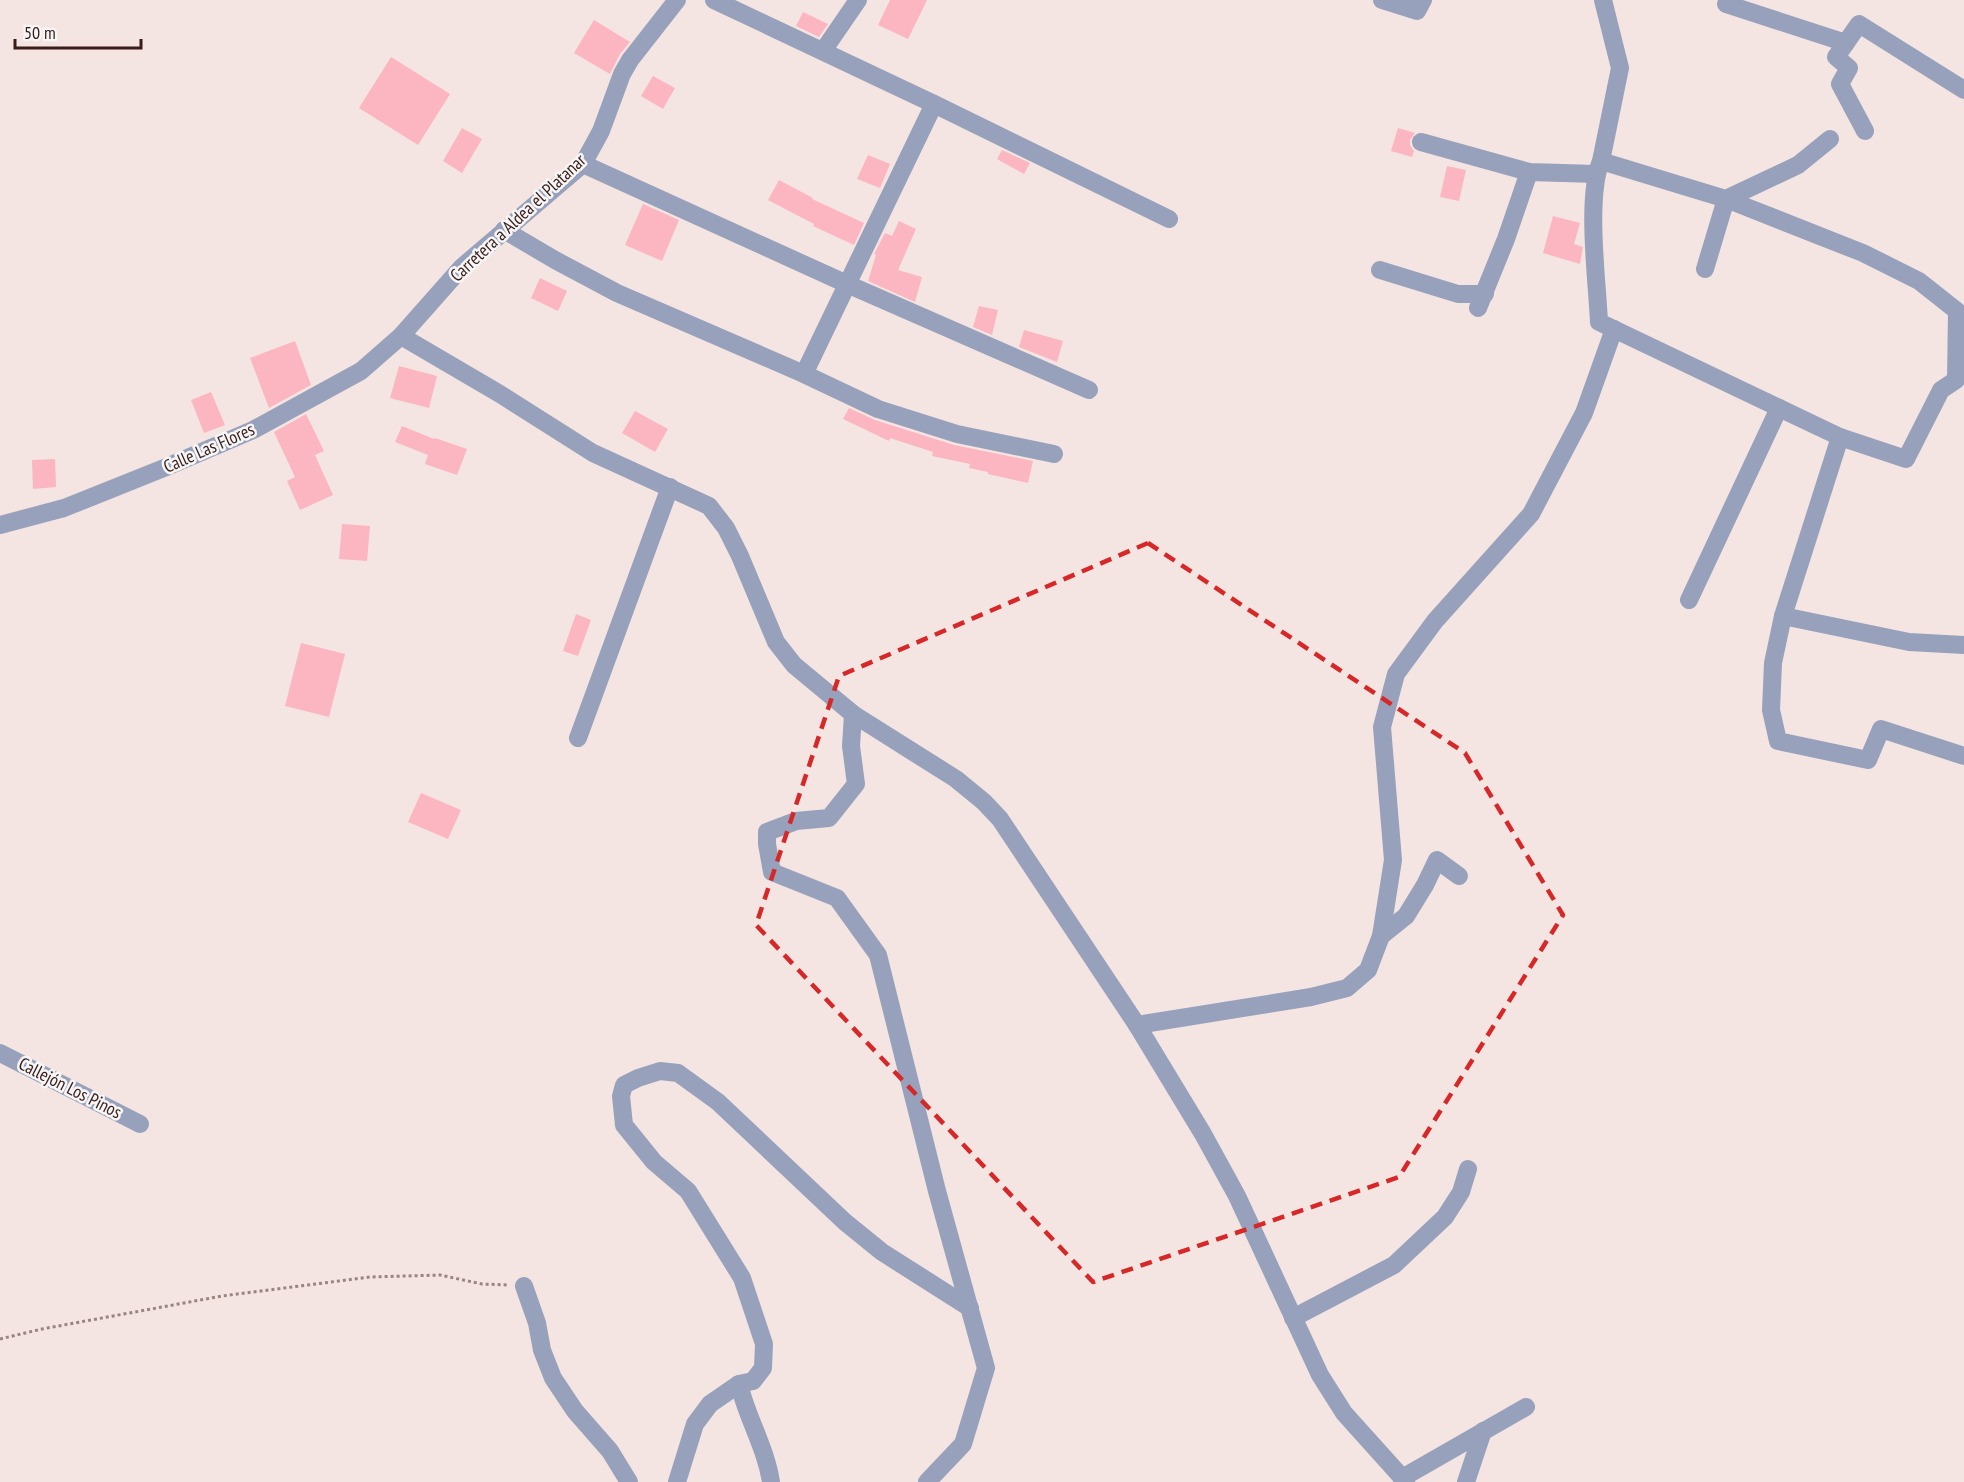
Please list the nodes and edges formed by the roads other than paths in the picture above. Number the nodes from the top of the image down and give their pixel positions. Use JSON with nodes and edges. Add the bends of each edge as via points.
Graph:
{"nodes":[{"id":1,"x":677,"y":0,"type":"edge"},
{"id":2,"x":714,"y":0,"type":"edge"},
{"id":3,"x":858,"y":0,"type":"edge"},
{"id":4,"x":1382,"y":0,"type":"edge"},
{"id":5,"x":1423,"y":0,"type":"edge"},
{"id":6,"x":1603,"y":0,"type":"edge"},
{"id":7,"x":1726,"y":4,"type":"dead end"},
{"id":8,"x":1846,"y":43,"type":"junction"},
{"id":9,"x":823,"y":51,"type":"junction"},
{"id":10,"x":1964,"y":90,"type":"edge"},
{"id":11,"x":934,"y":104,"type":"junction"},
{"id":12,"x":1865,"y":131,"type":"dead end"},
{"id":13,"x":1830,"y":140,"type":"dead end"},
{"id":14,"x":1421,"y":142,"type":"dead end"},
{"id":15,"x":583,"y":164,"type":"junction"},
{"id":16,"x":1598,"y":168,"type":"junction"},
{"id":17,"x":1528,"y":172,"type":"junction"},
{"id":18,"x":1726,"y":199,"type":"junction"},
{"id":19,"x":1169,"y":219,"type":"dead end"},
{"id":20,"x":504,"y":230,"type":"junction"},
{"id":21,"x":1705,"y":269,"type":"dead end"},
{"id":22,"x":1380,"y":270,"type":"dead end"},
{"id":23,"x":847,"y":285,"type":"junction"},
{"id":24,"x":1614,"y":329,"type":"junction"},
{"id":25,"x":401,"y":336,"type":"junction"},
{"id":26,"x":804,"y":375,"type":"junction"},
{"id":27,"x":1089,"y":390,"type":"dead end"},
{"id":28,"x":1779,"y":408,"type":"junction"},
{"id":29,"x":1840,"y":437,"type":"junction"},
{"id":30,"x":1054,"y":454,"type":"dead end"},
{"id":31,"x":670,"y":487,"type":"junction"},
{"id":32,"x":0,"y":525,"type":"edge"},
{"id":33,"x":1689,"y":600,"type":"dead end"},
{"id":34,"x":1783,"y":616,"type":"junction"},
{"id":35,"x":1964,"y":645,"type":"edge"},
{"id":36,"x":854,"y":714,"type":"junction"},
{"id":37,"x":578,"y":738,"type":"dead end"},
{"id":38,"x":1964,"y":756,"type":"edge"},
{"id":39,"x":1459,"y":876,"type":"dead end"},
{"id":40,"x":1381,"y":936,"type":"junction"},
{"id":41,"x":1137,"y":1025,"type":"junction"},
{"id":42,"x":0,"y":1053,"type":"edge"},
{"id":43,"x":140,"y":1124,"type":"dead end"},
{"id":44,"x":1468,"y":1169,"type":"dead end"},
{"id":45,"x":524,"y":1286,"type":"road end"},
{"id":46,"x":970,"y":1308,"type":"junction"},
{"id":47,"x":1293,"y":1318,"type":"junction"},
{"id":48,"x":739,"y":1384,"type":"junction"},
{"id":49,"x":1526,"y":1407,"type":"dead end"},
{"id":50,"x":1483,"y":1431,"type":"junction"},
{"id":51,"x":1404,"y":1480,"type":"edge"},
{"id":52,"x":629,"y":1482,"type":"edge"},
{"id":53,"x":677,"y":1482,"type":"edge"},
{"id":54,"x":771,"y":1482,"type":"edge"},
{"id":55,"x":927,"y":1482,"type":"edge"},
{"id":56,"x":1466,"y":1482,"type":"edge"}],
"edges":[{"from":1,"to":15,"type":"street","name":"Carretera a Aldea el Platanar","via":[[630,60]]},
{"from":2,"to":9,"type":"street"},
{"from":3,"to":9,"type":"street"},
{"from":4,"to":5,"type":"street","via":[[1417,11]]},
{"from":6,"to":16,"type":"street","via":[[1620,68]]},
{"from":7,"to":8,"type":"street"},
{"from":8,"to":10,"type":"street","via":[[1859,24]]},
{"from":8,"to":12,"type":"street","via":[[1836,57],[1849,68],[1840,84]]},
{"from":9,"to":11,"type":"street"},
{"from":11,"to":19,"type":"street"},
{"from":11,"to":23,"type":"street"},
{"from":13,"to":18,"type":"street","via":[[1798,165]]},
{"from":14,"to":17,"type":"street"},
{"from":15,"to":20,"type":"street","name":"Carretera a Aldea el Platanar"},
{"from":15,"to":23,"type":"street"},
{"from":16,"to":17,"type":"street"},
{"from":16,"to":18,"type":"street"},
{"from":16,"to":24,"type":"street","via":[[1594,235],[1599,322]]},
{"from":17,"to":22,"type":"street","via":[[1482,301]]},
{"from":18,"to":21,"type":"street"},
{"from":18,"to":29,"type":"street","via":[[1872,258],[1919,281],[1957,311],[1956,380],[1941,390],[1906,459]]},
{"from":20,"to":25,"type":"street","name":"Carretera a Aldea el Platanar","via":[[462,267]]},
{"from":20,"to":26,"type":"street","via":[[617,293]]},
{"from":23,"to":26,"type":"street"},
{"from":23,"to":27,"type":"street"},
{"from":24,"to":28,"type":"street"},
{"from":24,"to":40,"type":"street","via":[[1584,412],[1531,514],[1436,621],[1396,675],[1382,727],[1393,860]]},
{"from":25,"to":31,"type":"street","via":[[593,453]]},
{"from":25,"to":32,"type":"street","name":"Calle Las Flores","via":[[361,371],[253,430],[64,508]]},
{"from":26,"to":30,"type":"street","via":[[878,410],[916,423]]},
{"from":28,"to":29,"type":"street"},
{"from":28,"to":33,"type":"street"},
{"from":29,"to":34,"type":"street"},
{"from":31,"to":36,"type":"street","via":[[709,506],[717,515],[740,556],[776,642],[794,665]]},
{"from":31,"to":37,"type":"street"},
{"from":34,"to":35,"type":"street","via":[[1909,642]]},
{"from":34,"to":38,"type":"street","via":[[1773,663],[1772,710],[1778,741],[1868,760],[1881,729]]},
{"from":36,"to":41,"type":"street","via":[[956,780],[1000,819]]},
{"from":36,"to":46,"type":"street","via":[[851,746],[856,784],[829,818],[796,821],[767,832],[772,872],[837,898],[878,954]]},
{"from":39,"to":40,"type":"street","via":[[1437,860],[1407,916]]},
{"from":40,"to":41,"type":"street","via":[[1368,970],[1347,988]]},
{"from":41,"to":47,"type":"street","via":[[1237,1196]]},
{"from":42,"to":43,"type":"street","name":"Callejón Los Pinos"},
{"from":44,"to":47,"type":"street","via":[[1461,1192],[1445,1217],[1394,1265]]},
{"from":45,"to":52,"type":"street","via":[[553,1378]]},
{"from":46,"to":48,"type":"street","via":[[882,1252],[844,1222],[718,1102],[678,1073],[660,1071],[624,1085],[624,1125],[654,1162],[688,1191],[742,1278],[764,1344],[763,1368],[753,1381]]},
{"from":46,"to":55,"type":"street","via":[[986,1368],[963,1444]]},
{"from":47,"to":51,"type":"street","via":[[1320,1375],[1344,1413]]},
{"from":48,"to":53,"type":"street","via":[[710,1404],[695,1424]]},
{"from":48,"to":54,"type":"street","via":[[769,1465]]},
{"from":49,"to":50,"type":"street"},
{"from":50,"to":51,"type":"street"},
{"from":50,"to":56,"type":"street"}]}
